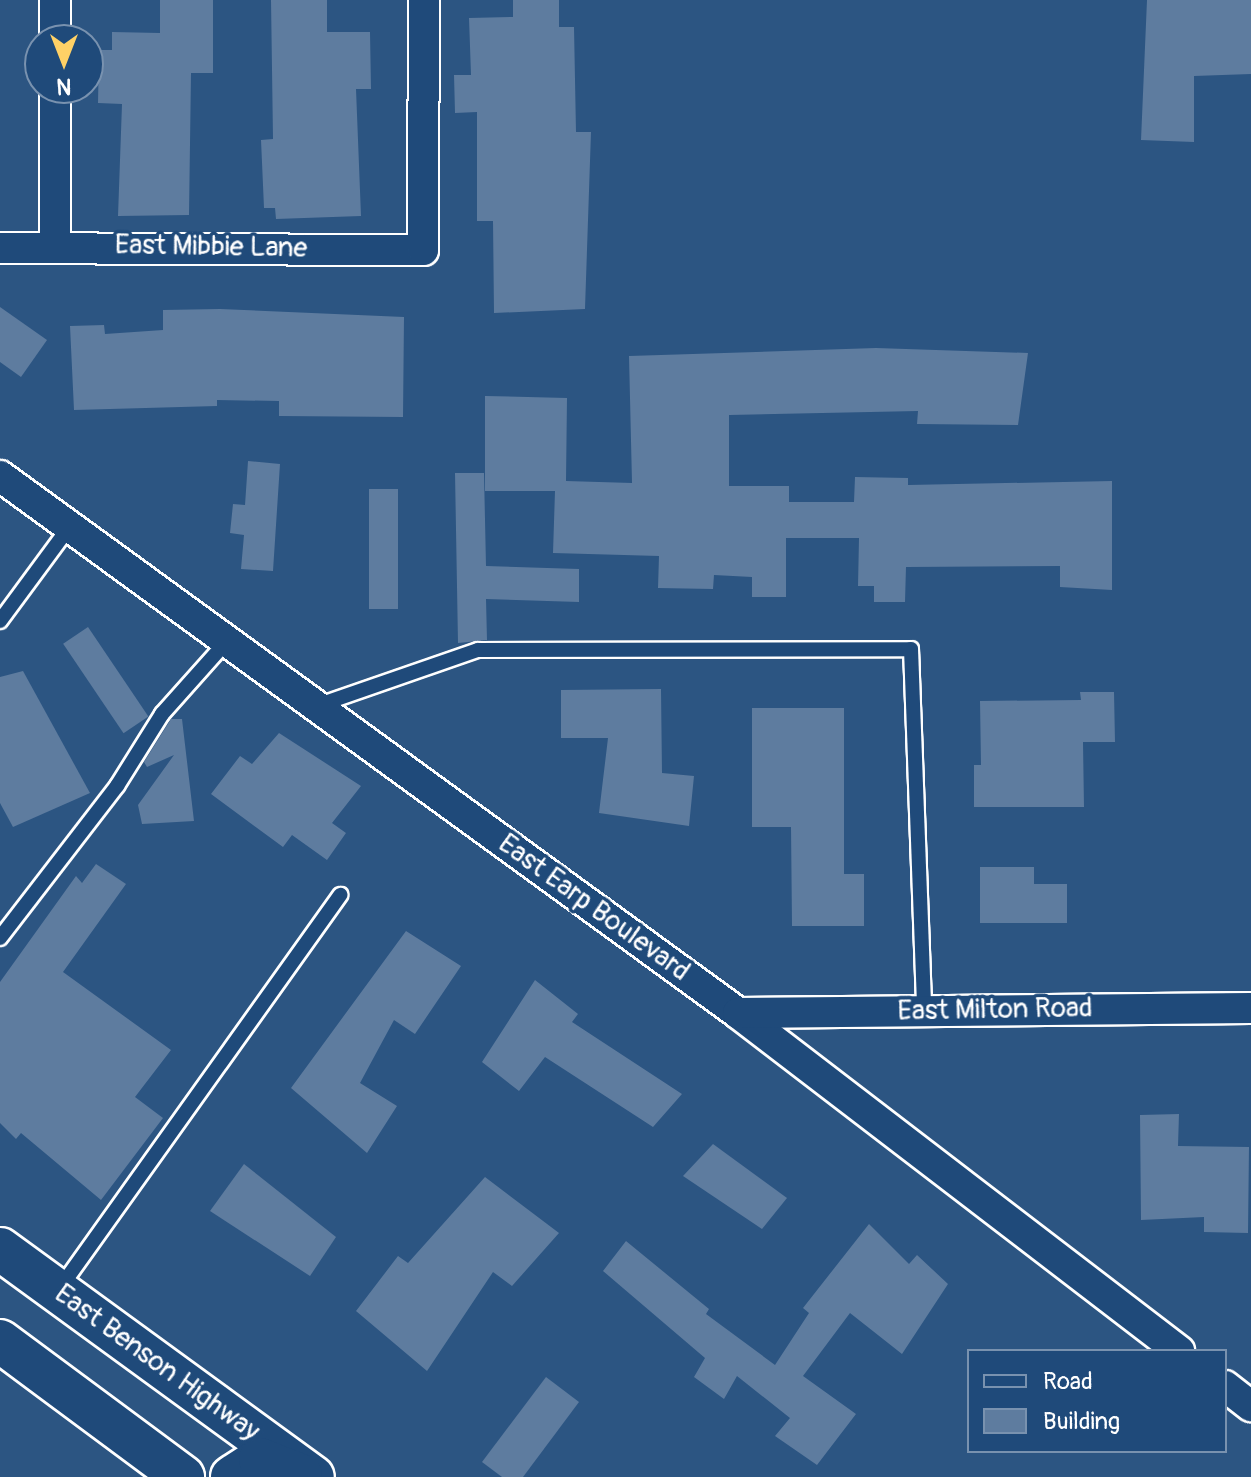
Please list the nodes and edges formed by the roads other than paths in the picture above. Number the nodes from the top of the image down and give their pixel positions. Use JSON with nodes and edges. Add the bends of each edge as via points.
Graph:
{"nodes":[{"id":1,"x":55,"y":0,"type":"edge"},
{"id":2,"x":424,"y":0,"type":"edge"},
{"id":3,"x":55,"y":24,"type":"edge"},
{"id":4,"x":55,"y":104,"type":"edge"},
{"id":5,"x":55,"y":246,"type":"junction"},
{"id":6,"x":0,"y":248,"type":"edge"},
{"id":7,"x":0,"y":476,"type":"edge"},
{"id":8,"x":70,"y":526,"type":"junction"},
{"id":9,"x":0,"y":621,"type":"edge"},
{"id":10,"x":227,"y":641,"type":"junction"},
{"id":11,"x":316,"y":706,"type":"junction"},
{"id":12,"x":340,"y":895,"type":"dead end"},
{"id":13,"x":0,"y":938,"type":"edge"},
{"id":14,"x":1251,"y":1008,"type":"edge"},
{"id":15,"x":924,"y":1011,"type":"junction"},
{"id":16,"x":738,"y":1013,"type":"junction"},
{"id":17,"x":0,"y":1249,"type":"edge"},
{"id":18,"x":57,"y":1291,"type":"junction"},
{"id":19,"x":0,"y":1341,"type":"edge"},
{"id":20,"x":1176,"y":1349,"type":"edge"},
{"id":21,"x":1227,"y":1388,"type":"edge"},
{"id":22,"x":1251,"y":1406,"type":"edge"},
{"id":23,"x":183,"y":1477,"type":"edge"},
{"id":24,"x":232,"y":1477,"type":"edge"},
{"id":25,"x":306,"y":1477,"type":"edge"},
{"id":26,"x":313,"y":1477,"type":"edge"}],
"edges":[{"from":1,"to":3,"type":"street"},
{"from":2,"to":5,"type":"street","name":"East Mibbie Lane","via":[[423,250]]},
{"from":4,"to":5,"type":"street"},
{"from":5,"to":6,"type":"street","name":"East Mibbie Lane"},
{"from":7,"to":8,"type":"street","name":"East Earp Boulevard"},
{"from":8,"to":9,"type":"lane"},
{"from":8,"to":10,"type":"street","name":"East Earp Boulevard"},
{"from":10,"to":11,"type":"street","name":"East Earp Boulevard"},
{"from":10,"to":13,"type":"lane","via":[[162,714],[117,786]]},
{"from":11,"to":15,"type":"lane","via":[[478,650],[911,649]]},
{"from":11,"to":16,"type":"street","name":"East Earp Boulevard"},
{"from":12,"to":18,"type":"lane"},
{"from":14,"to":15,"type":"street","name":"East Milton Road"},
{"from":15,"to":16,"type":"street","name":"East Milton Road"},
{"from":16,"to":20,"type":"street","name":"East Earp Boulevard"},
{"from":17,"to":18,"type":"main road","name":"East Benson Highway"},
{"from":18,"to":26,"type":"main road","name":"East Benson Highway"},
{"from":19,"to":23,"type":"main road"},
{"from":21,"to":22,"type":"street"},
{"from":24,"to":25,"type":"main road","via":[[260,1459]]}]}
